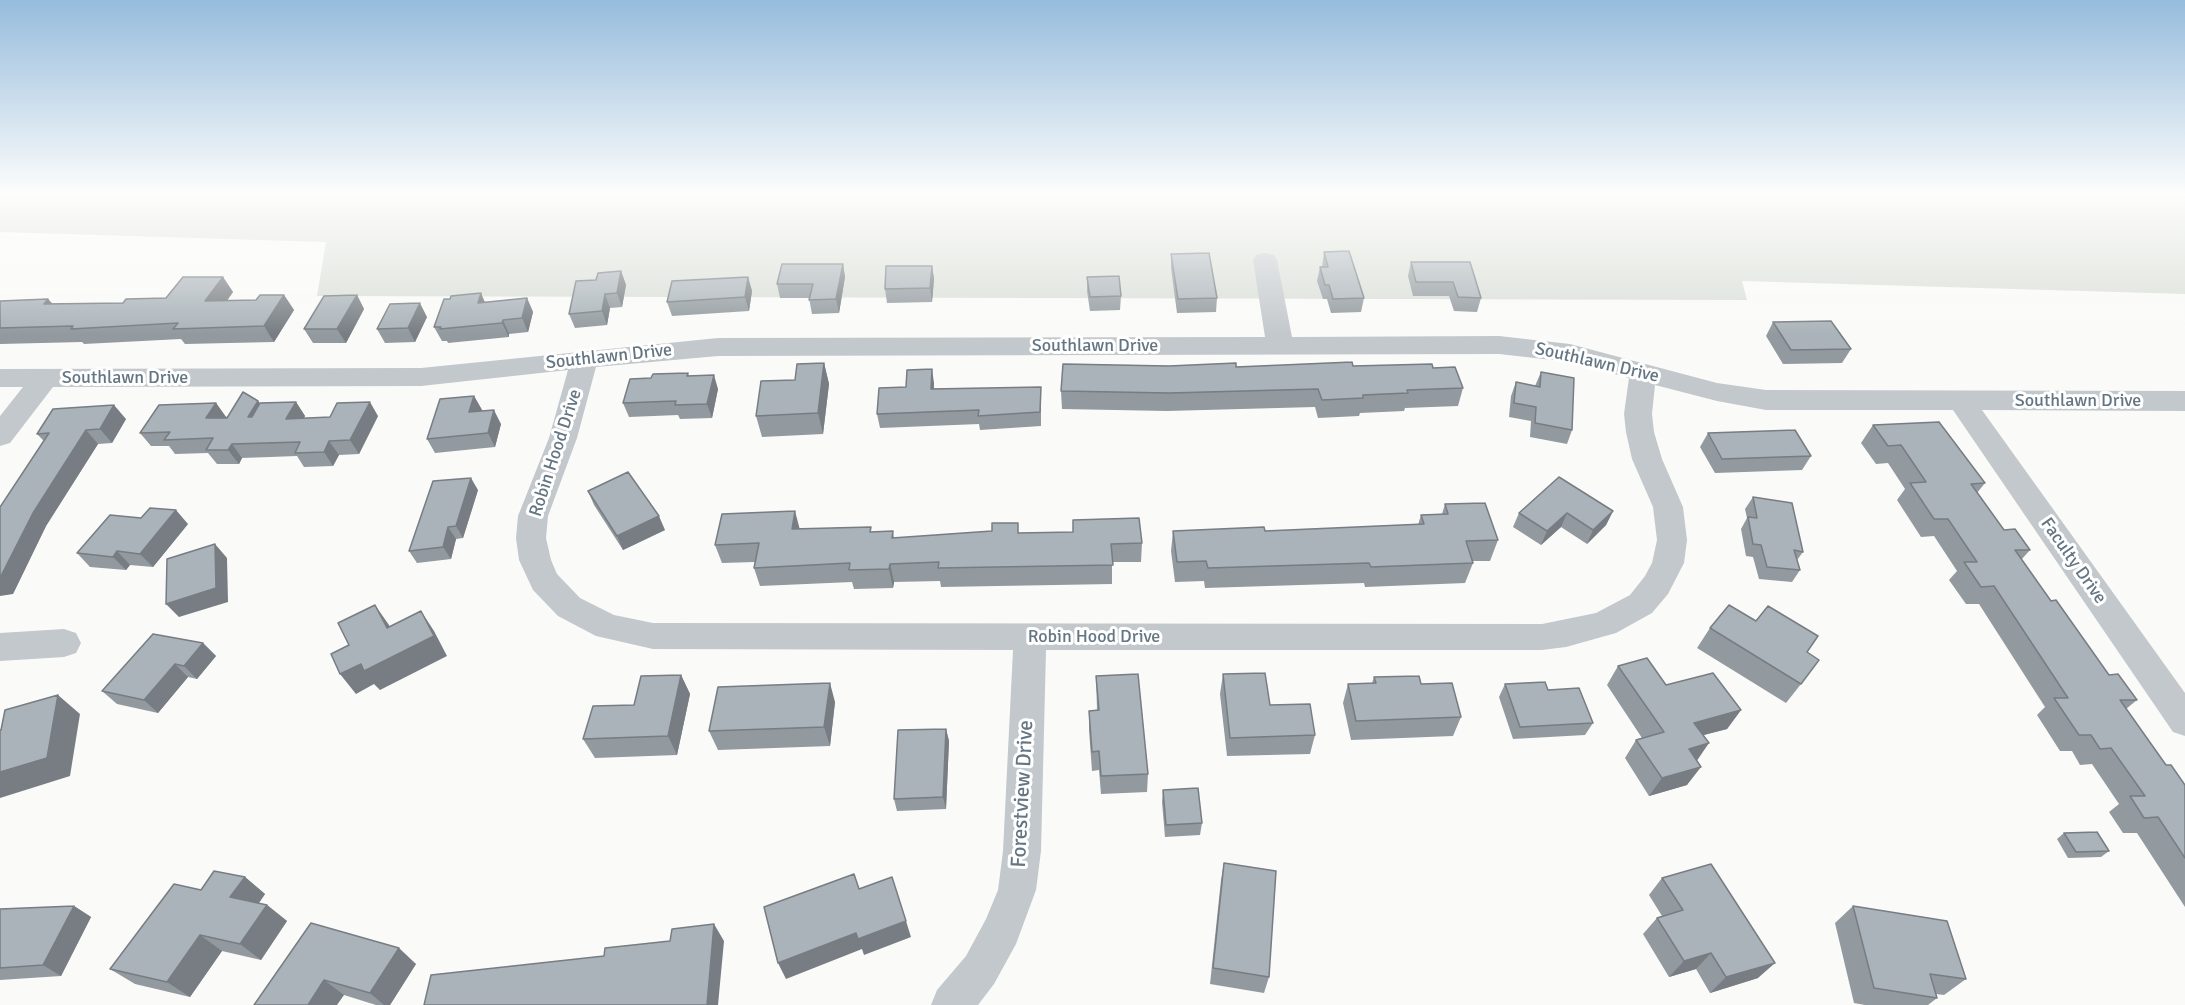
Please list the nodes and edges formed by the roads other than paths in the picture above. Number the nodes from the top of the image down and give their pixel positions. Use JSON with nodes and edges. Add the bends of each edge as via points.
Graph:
{"nodes":[{"id":1,"x":1265,"y":261,"type":"dead end"},
{"id":2,"x":1280,"y":346,"type":"junction"},
{"id":3,"x":584,"y":360,"type":"junction"},
{"id":4,"x":1643,"y":372,"type":"junction"},
{"id":5,"x":0,"y":378,"type":"edge"},
{"id":6,"x":45,"y":378,"type":"junction"},
{"id":7,"x":1961,"y":401,"type":"junction"},
{"id":8,"x":2185,"y":401,"type":"edge"},
{"id":9,"x":0,"y":435,"type":"edge"},
{"id":10,"x":1030,"y":637,"type":"junction"},
{"id":11,"x":64,"y":643,"type":"dead end"},
{"id":12,"x":0,"y":647,"type":"edge"},
{"id":13,"x":2185,"y":721,"type":"edge"},
{"id":14,"x":952,"y":1005,"type":"edge"}],
"edges":[{"from":1,"to":2,"type":"street"},
{"from":2,"to":3,"type":"street","name":"Southlawn Drive","via":[[718,347]]},
{"from":2,"to":4,"type":"street","name":"Southlawn Drive","via":[[1521,346],[1570,353]]},
{"from":3,"to":6,"type":"street","name":"Southlawn Drive","via":[[421,377]]},
{"from":3,"to":10,"type":"street","name":"Robin Hood Drive","via":[[566,429],[533,516],[531,538],[544,581],[559,599],[587,619],[654,636]]},
{"from":4,"to":7,"type":"street","name":"Southlawn Drive","via":[[1717,392],[1766,400]]},
{"from":4,"to":10,"type":"street","name":"Robin Hood Drive","via":[[1640,432],[1668,507],[1672,540],[1668,563],[1657,585],[1641,604],[1604,624],[1542,637]]},
{"from":5,"to":6,"type":"street","name":"Southlawn Drive"},
{"from":6,"to":9,"type":"street"},
{"from":7,"to":8,"type":"street","name":"Southlawn Drive"},
{"from":7,"to":13,"type":"street","name":"Faculty Drive"},
{"from":10,"to":14,"type":"street","name":"Forestview Drive","via":[[1017,890],[1002,930],[980,970]]},
{"from":11,"to":12,"type":"street"}]}
